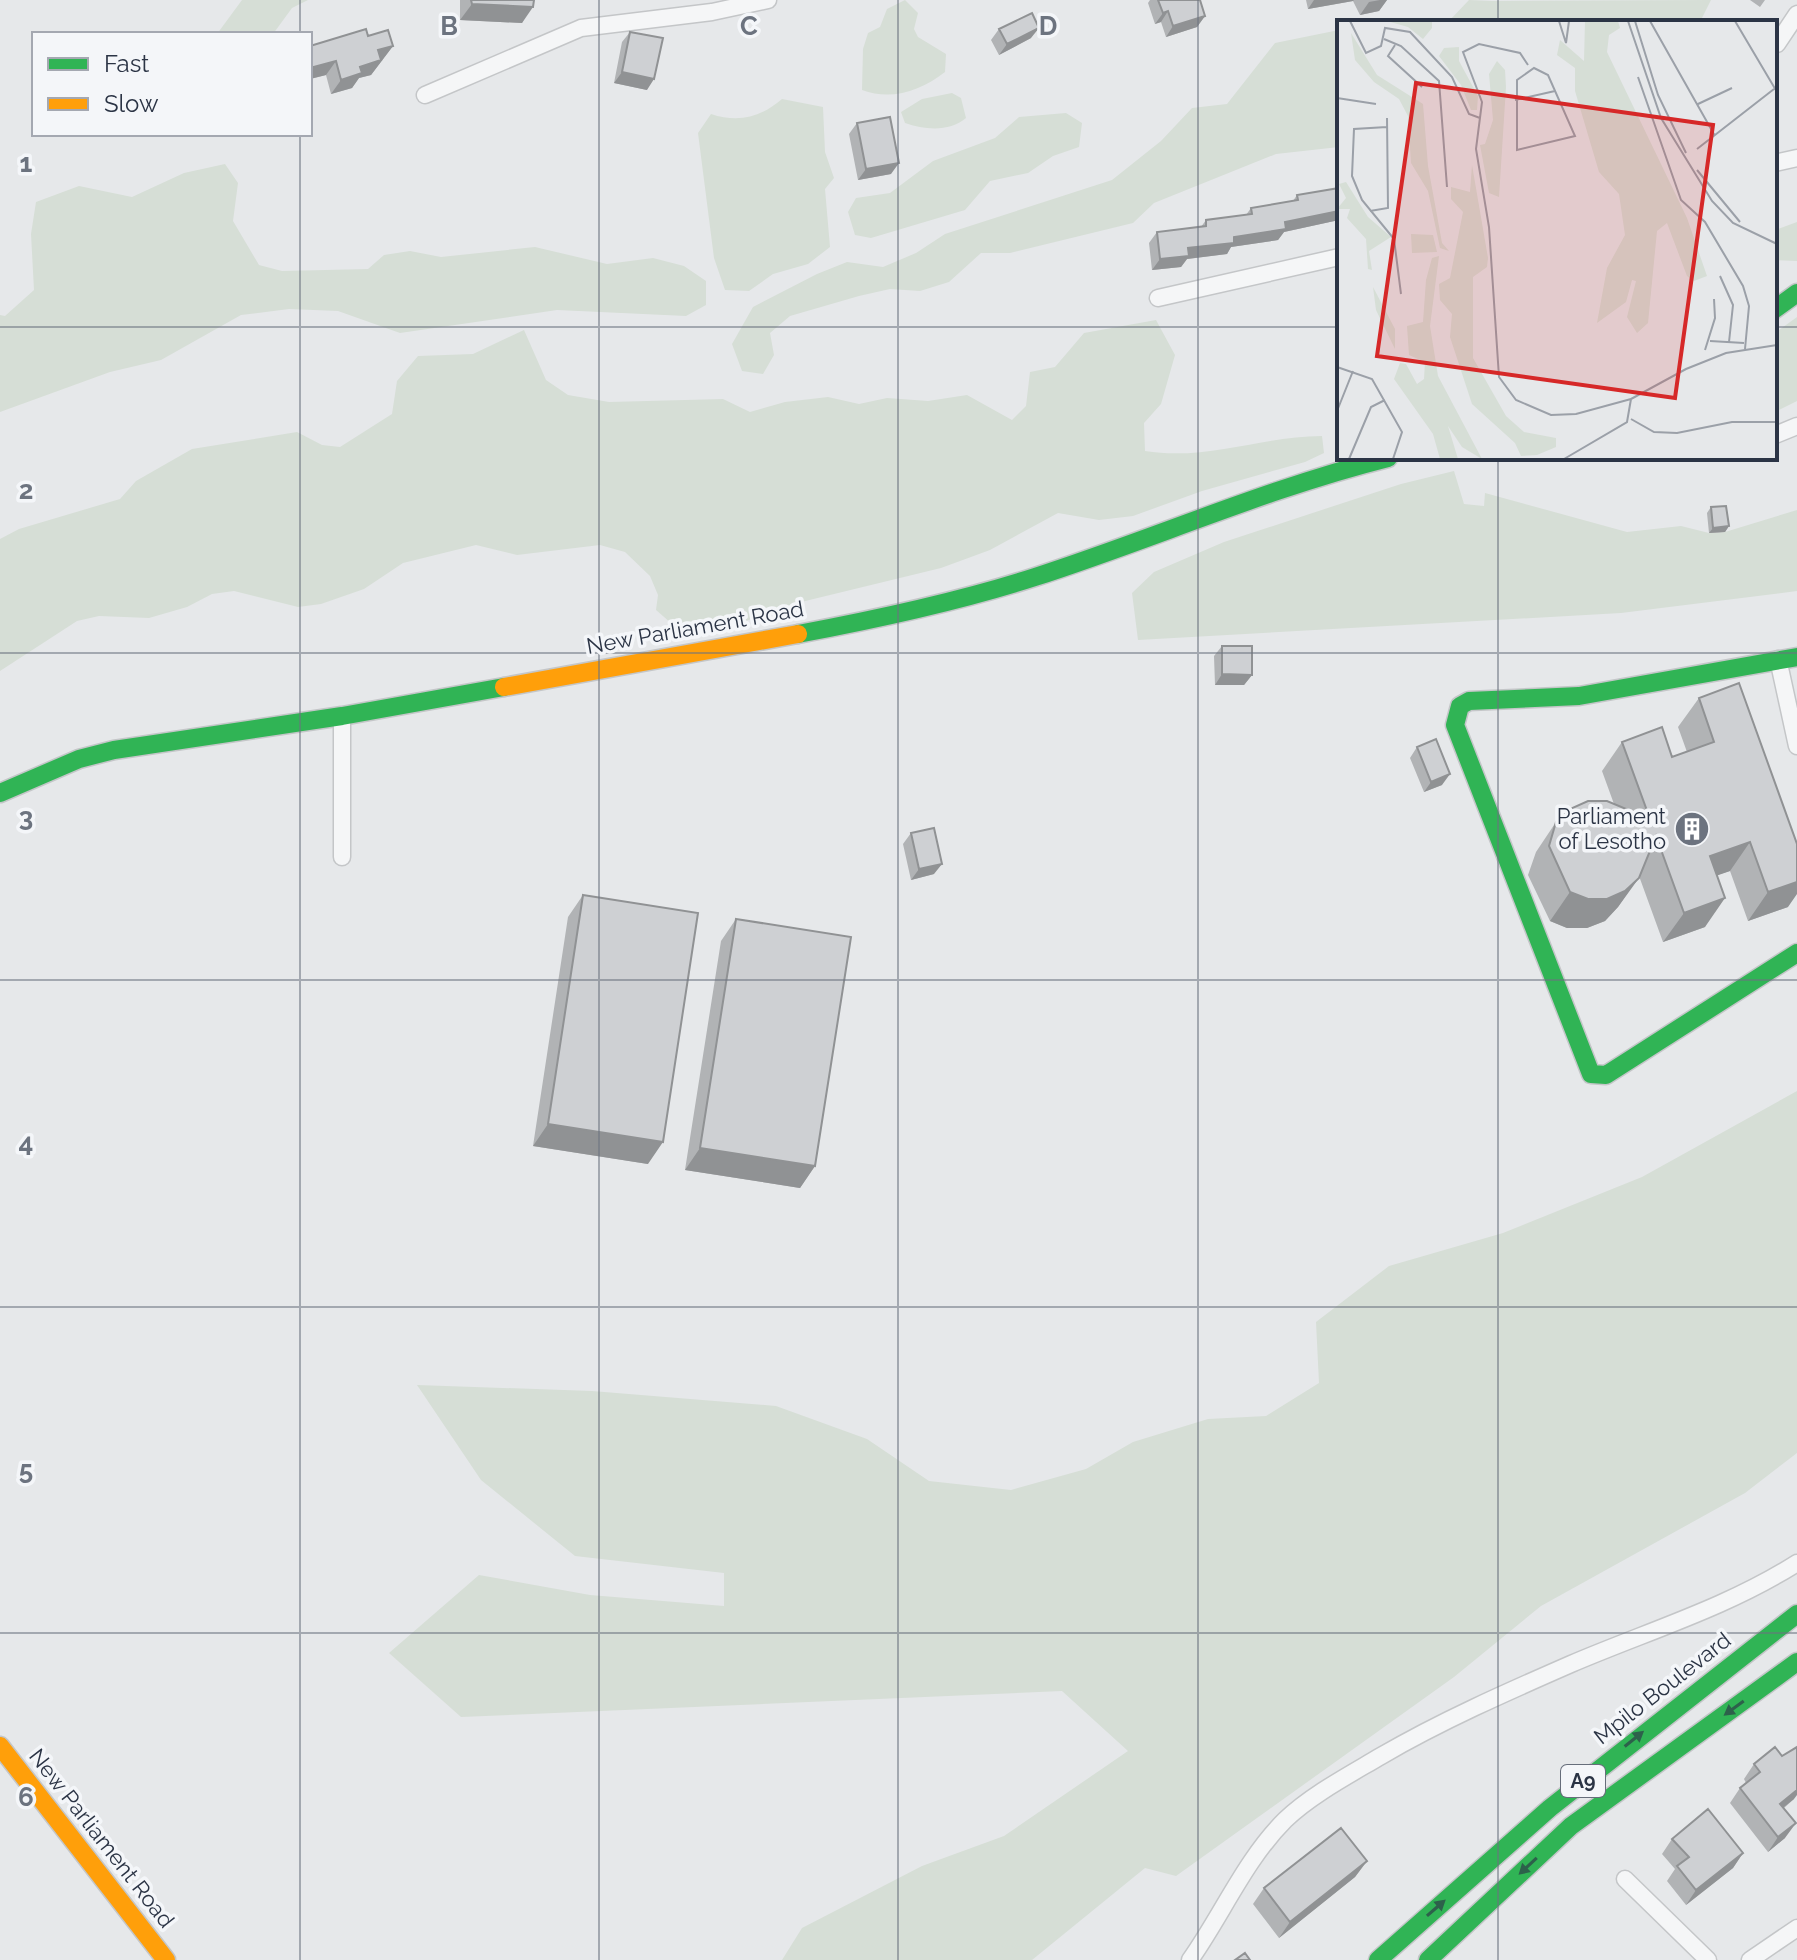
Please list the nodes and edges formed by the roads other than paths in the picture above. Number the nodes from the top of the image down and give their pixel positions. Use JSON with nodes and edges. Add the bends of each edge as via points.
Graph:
{"nodes":[{"id":1,"x":768,"y":0,"type":"edge"},
{"id":2,"x":1797,"y":14,"type":"edge"},
{"id":3,"x":1777,"y":44,"type":"edge"},
{"id":4,"x":425,"y":95,"type":"dead end"},
{"id":5,"x":1797,"y":158,"type":"edge"},
{"id":6,"x":1777,"y":163,"type":"edge"},
{"id":7,"x":1337,"y":257,"type":"edge"},
{"id":8,"x":1797,"y":293,"type":"edge"},
{"id":9,"x":1158,"y":298,"type":"dead end"},
{"id":10,"x":1777,"y":308,"type":"edge"},
{"id":11,"x":1797,"y":426,"type":"edge"},
{"id":12,"x":1777,"y":434,"type":"edge"},
{"id":13,"x":1380,"y":460,"type":"edge"},
{"id":14,"x":1788,"y":658,"type":"edge"},
{"id":15,"x":342,"y":716,"type":"junction"},
{"id":16,"x":1797,"y":746,"type":"edge"},
{"id":17,"x":0,"y":793,"type":"edge"},
{"id":18,"x":342,"y":857,"type":"dead end"},
{"id":19,"x":1797,"y":953,"type":"edge"},
{"id":20,"x":1797,"y":1563,"type":"edge"},
{"id":21,"x":1797,"y":1614,"type":"edge"},
{"id":22,"x":1797,"y":1662,"type":"edge"},
{"id":23,"x":0,"y":1746,"type":"edge"},
{"id":24,"x":1625,"y":1879,"type":"dead end"},
{"id":25,"x":1797,"y":1928,"type":"edge"},
{"id":26,"x":166,"y":1960,"type":"edge"},
{"id":27,"x":1190,"y":1960,"type":"edge"},
{"id":28,"x":1378,"y":1960,"type":"edge"},
{"id":29,"x":1428,"y":1960,"type":"edge"},
{"id":30,"x":1708,"y":1960,"type":"edge"},
{"id":31,"x":1750,"y":1960,"type":"edge"}],
"edges":[{"from":1,"to":4,"type":"street","via":[[581,28]]},
{"from":2,"to":3,"type":"street"},
{"from":5,"to":6,"type":"street"},
{"from":7,"to":9,"type":"street"},
{"from":8,"to":10,"type":"main road"},
{"from":11,"to":12,"type":"street"},
{"from":13,"to":15,"type":"main road","name":"New Parliament Road","via":[[1034,577],[938,604]]},
{"from":14,"to":16,"type":"street"},
{"from":14,"to":19,"type":"main road","via":[[1579,696],[1469,701],[1460,706],[1455,725],[1591,1074],[1606,1075]]},
{"from":15,"to":17,"type":"main road","name":"New Parliament Road","via":[[114,750]]},
{"from":15,"to":18,"type":"street"},
{"from":20,"to":27,"type":"street","via":[[1756,1589],[1571,1664],[1358,1769],[1286,1819],[1255,1856]]},
{"from":28,"to":21,"type":"main road","name":"Mpilo Boulevard","number":"A9","one_way":true,"via":[[1550,1808]]},
{"from":22,"to":29,"type":"main road","number":"A9","one_way":true,"via":[[1571,1826]]},
{"from":23,"to":26,"type":"main road","name":"New Parliament Road"},
{"from":24,"to":30,"type":"street"},
{"from":25,"to":31,"type":"street"}]}
